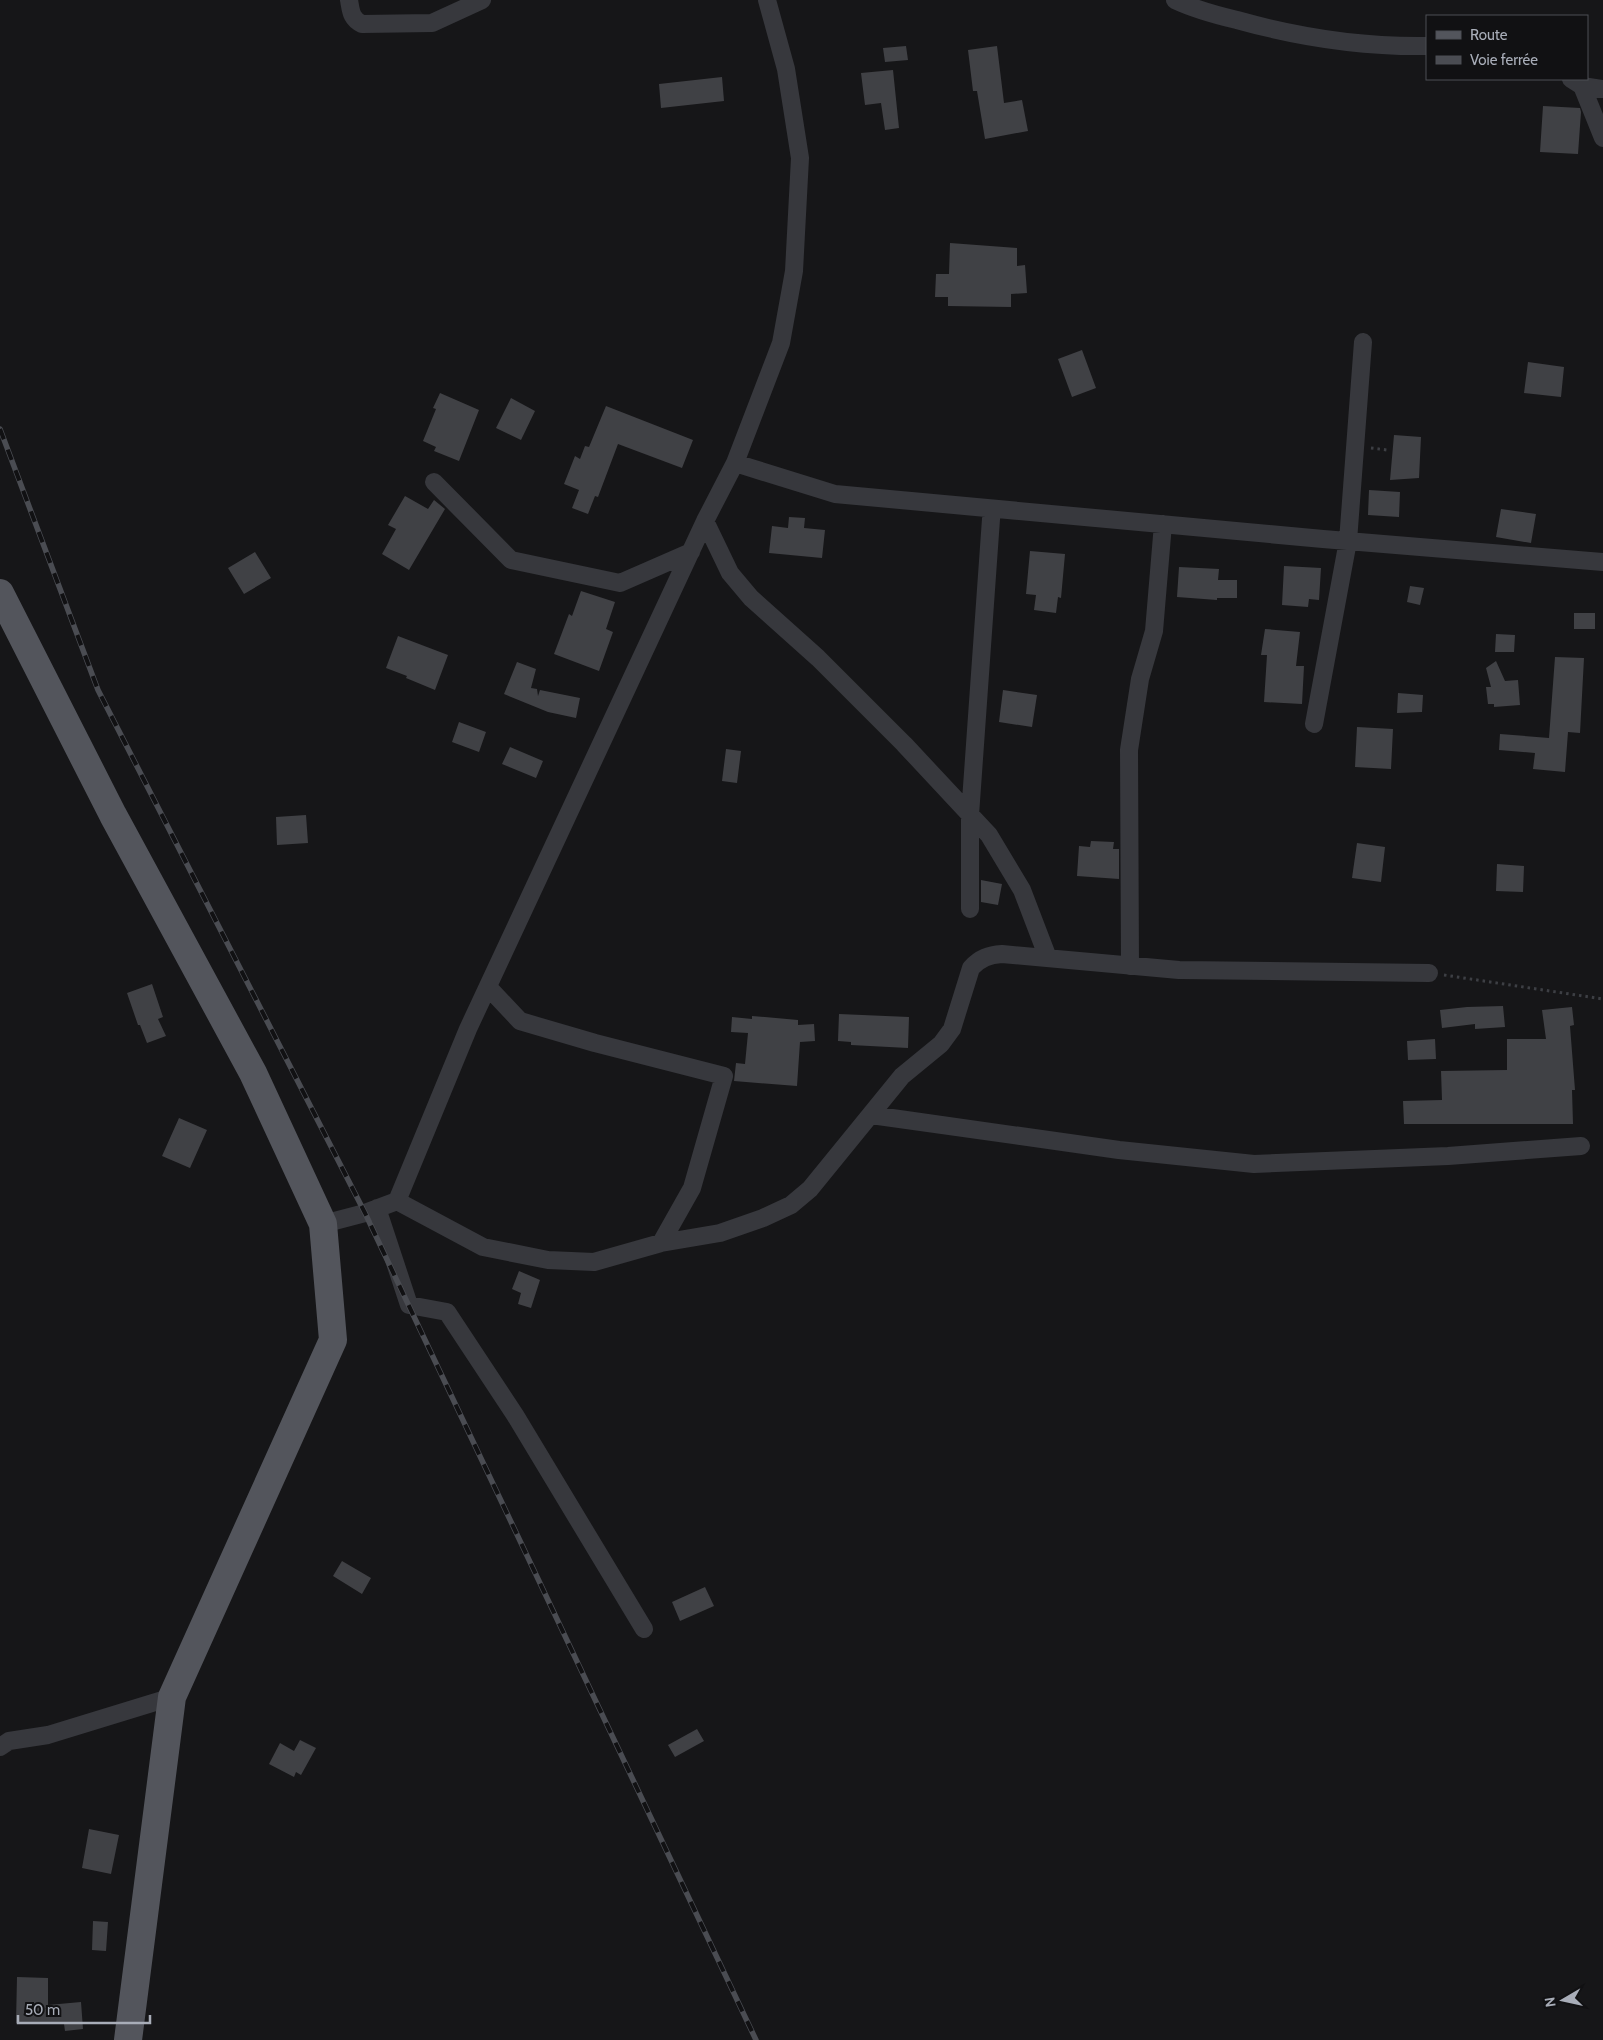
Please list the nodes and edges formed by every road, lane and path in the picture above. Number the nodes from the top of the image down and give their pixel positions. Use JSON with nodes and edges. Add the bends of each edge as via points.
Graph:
{"nodes":[{"id":1,"x":349,"y":0,"type":"edge"},
{"id":2,"x":482,"y":0,"type":"edge"},
{"id":3,"x":767,"y":0,"type":"edge"},
{"id":4,"x":1175,"y":0,"type":"edge"},
{"id":5,"x":1426,"y":46,"type":"edge"},
{"id":6,"x":1576,"y":82,"type":"edge"},
{"id":7,"x":1603,"y":89,"type":"edge"},
{"id":8,"x":1603,"y":138,"type":"edge"},
{"id":9,"x":1363,"y":342,"type":"dead end"},
{"id":10,"x":735,"y":463,"type":"junction"},
{"id":11,"x":434,"y":482,"type":"dead end"},
{"id":12,"x":991,"y":519,"type":"dead end"},
{"id":13,"x":705,"y":521,"type":"junction"},
{"id":14,"x":1163,"y":524,"type":"junction"},
{"id":15,"x":1348,"y":541,"type":"junction"},
{"id":16,"x":691,"y":552,"type":"junction"},
{"id":17,"x":1603,"y":562,"type":"edge"},
{"id":18,"x":0,"y":593,"type":"edge"},
{"id":19,"x":1314,"y":724,"type":"dead end"},
{"id":20,"x":970,"y":815,"type":"junction"},
{"id":21,"x":970,"y":909,"type":"dead end"},
{"id":22,"x":1048,"y":958,"type":"junction"},
{"id":23,"x":1130,"y":966,"type":"junction"},
{"id":24,"x":1429,"y":973,"type":"joint"},
{"id":25,"x":488,"y":987,"type":"junction"},
{"id":26,"x":1603,"y":999,"type":"edge"},
{"id":27,"x":871,"y":1115,"type":"junction"},
{"id":28,"x":1580,"y":1146,"type":"dead end"},
{"id":29,"x":397,"y":1201,"type":"junction"},
{"id":30,"x":378,"y":1208,"type":"junction"},
{"id":31,"x":323,"y":1224,"type":"junction"},
{"id":32,"x":661,"y":1244,"type":"junction"},
{"id":33,"x":644,"y":1628,"type":"dead end"},
{"id":34,"x":172,"y":1697,"type":"junction"},
{"id":35,"x":0,"y":1747,"type":"edge"},
{"id":36,"x":128,"y":2040,"type":"edge"}],
"edges":[{"from":1,"to":2,"type":"street","via":[[356,21],[372,24],[432,23]]},
{"from":3,"to":10,"type":"street","via":[[786,69],[800,158],[794,271],[781,343]]},
{"from":4,"to":5,"type":"street","via":[[1277,31],[1324,39]]},
{"from":6,"to":7,"type":"street"},
{"from":6,"to":8,"type":"street"},
{"from":9,"to":15,"type":"street"},
{"from":10,"to":13,"type":"street"},
{"from":10,"to":14,"type":"street","via":[[835,494]]},
{"from":11,"to":16,"type":"street","via":[[511,560],[620,583]]},
{"from":12,"to":20,"type":"street"},
{"from":13,"to":16,"type":"street"},
{"from":13,"to":20,"type":"street","via":[[730,573],[751,598],[818,658]]},
{"from":14,"to":15,"type":"street"},
{"from":14,"to":23,"type":"street","via":[[1154,632],[1140,679],[1129,750]]},
{"from":15,"to":17,"type":"street"},
{"from":15,"to":19,"type":"street"},
{"from":16,"to":25,"type":"street"},
{"from":18,"to":31,"type":"main road","via":[[113,815],[253,1073]]},
{"from":20,"to":21,"type":"street"},
{"from":20,"to":22,"type":"street","via":[[988,835],[1022,890]]},
{"from":22,"to":23,"type":"street"},
{"from":22,"to":27,"type":"street","via":[[1002,954],[989,955],[977,961],[971,968],[952,1029],[941,1044],[902,1076]]},
{"from":23,"to":24,"type":"street","via":[[1179,970]]},
{"from":24,"to":26,"type":"path"},
{"from":25,"to":29,"type":"street"},
{"from":25,"to":32,"type":"street","via":[[520,1021],[724,1076],[692,1188]]},
{"from":27,"to":28,"type":"street","via":[[1119,1150],[1254,1164],[1448,1156]]},
{"from":27,"to":32,"type":"street","via":[[810,1189],[791,1205],[720,1233]]},
{"from":29,"to":30,"type":"street"},
{"from":29,"to":32,"type":"street","via":[[483,1247],[548,1260],[594,1262]]},
{"from":30,"to":31,"type":"street"},
{"from":30,"to":33,"type":"street","via":[[409,1305],[447,1312],[515,1415]]},
{"from":31,"to":34,"type":"main road","via":[[333,1340]]},
{"from":34,"to":35,"type":"street","via":[[48,1735],[9,1741]]},
{"from":34,"to":36,"type":"main road"}]}
